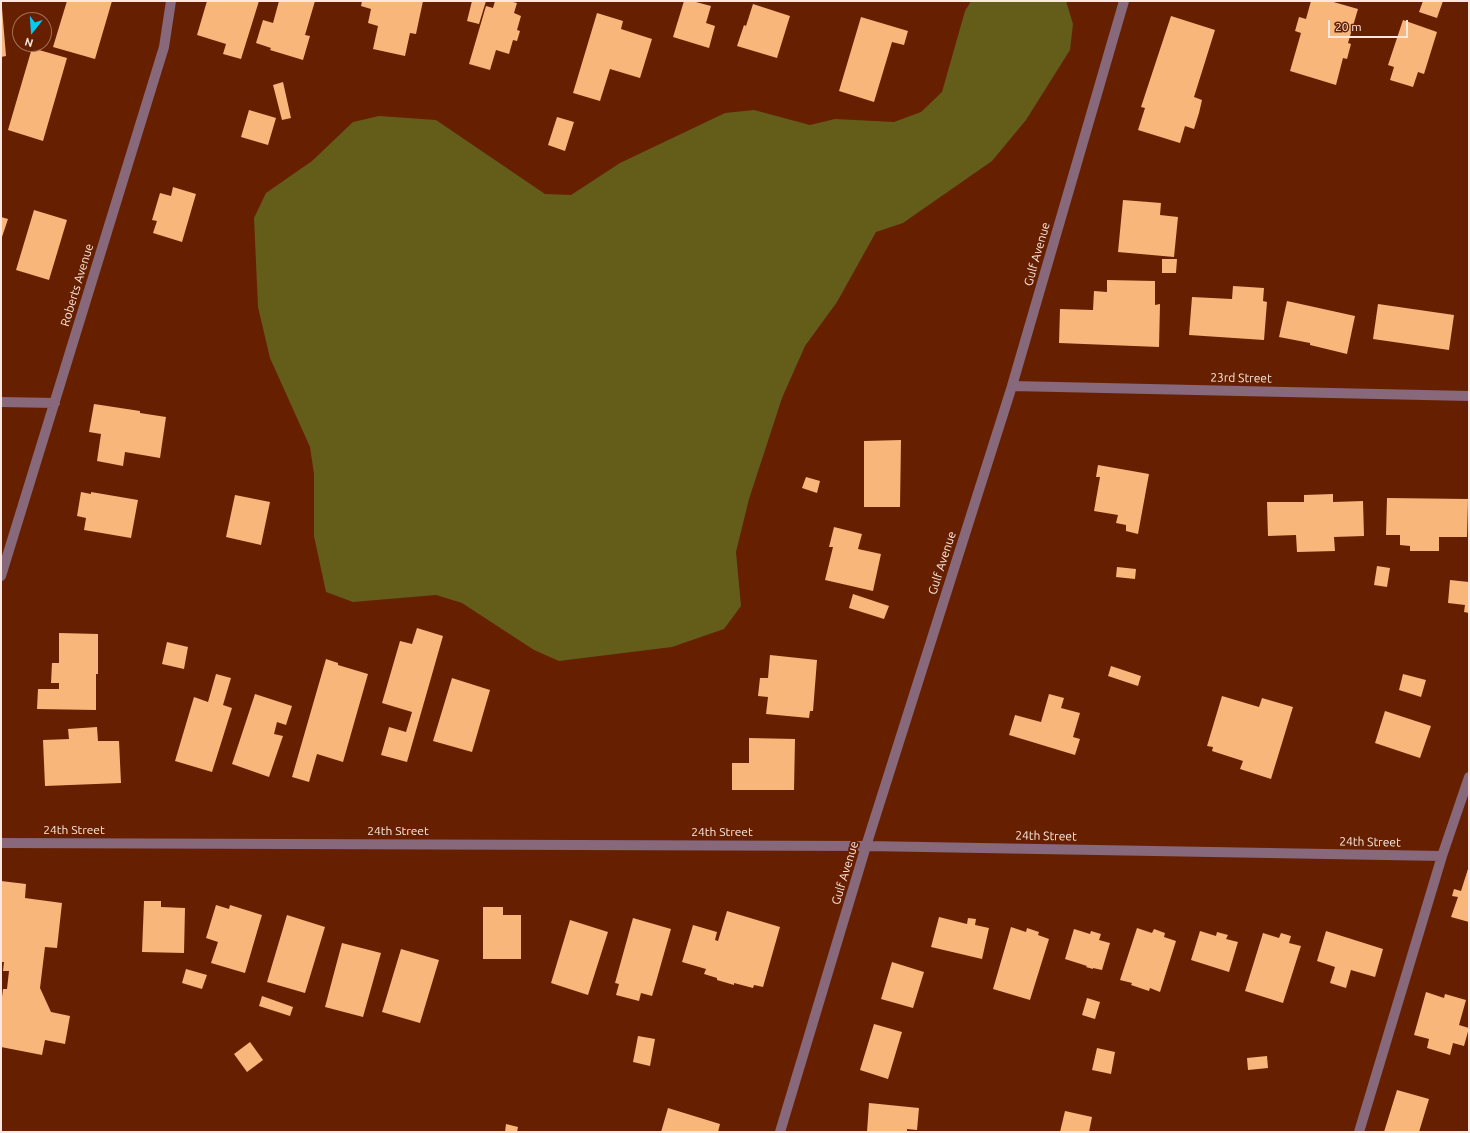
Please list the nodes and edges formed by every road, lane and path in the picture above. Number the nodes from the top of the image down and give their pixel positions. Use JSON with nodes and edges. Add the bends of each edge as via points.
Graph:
{"nodes":[{"id":1,"x":171,"y":1,"type":"edge"},
{"id":2,"x":1124,"y":1,"type":"edge"},
{"id":3,"x":1012,"y":386,"type":"junction"},
{"id":4,"x":1469,"y":396,"type":"edge"},
{"id":5,"x":1,"y":402,"type":"edge"},
{"id":6,"x":55,"y":403,"type":"junction"},
{"id":7,"x":1,"y":576,"type":"edge"},
{"id":8,"x":1469,"y":777,"type":"edge"},
{"id":9,"x":1,"y":843,"type":"edge"},
{"id":10,"x":866,"y":846,"type":"junction"},
{"id":11,"x":1442,"y":856,"type":"junction"},
{"id":12,"x":780,"y":1132,"type":"edge"},
{"id":13,"x":1359,"y":1132,"type":"edge"}],
"edges":[{"from":1,"to":6,"type":"street","name":"Roberts Avenue","via":[[164,48]]},
{"from":2,"to":3,"type":"street","name":"Gulf Avenue"},
{"from":3,"to":4,"type":"street","name":"23rd Street"},
{"from":3,"to":10,"type":"street","name":"Gulf Avenue"},
{"from":5,"to":6,"type":"street"},
{"from":6,"to":7,"type":"street","name":"Roberts Avenue"},
{"from":8,"to":11,"type":"street"},
{"from":9,"to":10,"type":"street","name":"24th Street"},
{"from":10,"to":11,"type":"street","name":"24th Street"},
{"from":10,"to":12,"type":"street","name":"Gulf Avenue"},
{"from":11,"to":13,"type":"street"}]}
